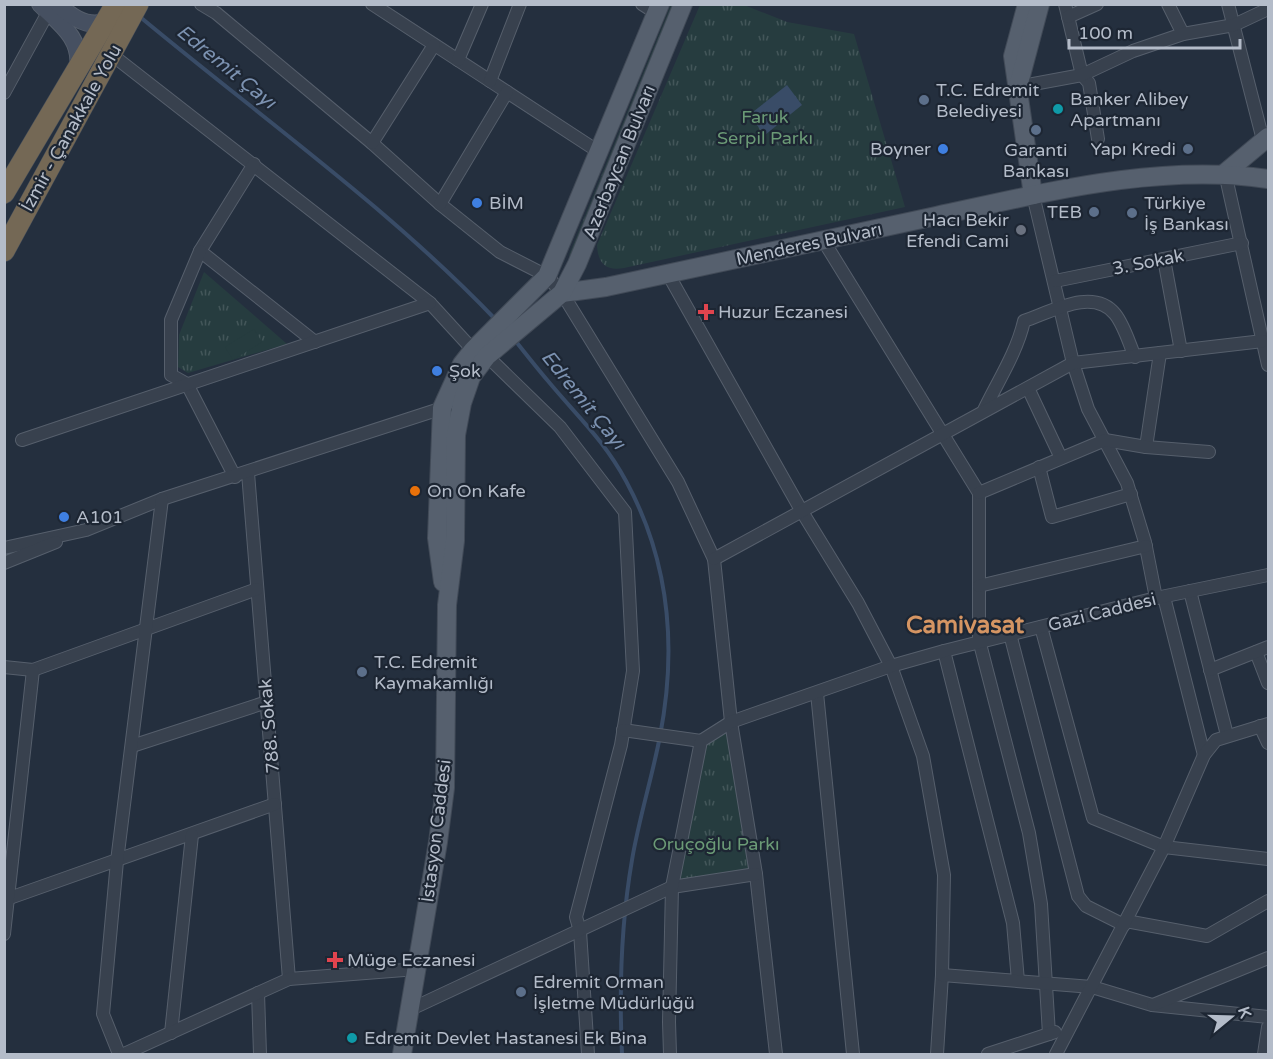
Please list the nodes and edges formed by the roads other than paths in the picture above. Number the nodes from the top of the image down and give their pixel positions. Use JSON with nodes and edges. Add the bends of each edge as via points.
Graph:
{"nodes":[{"id":1,"x":138,"y":4,"type":"edge"},
{"id":2,"x":201,"y":4,"type":"edge"},
{"id":3,"x":482,"y":4,"type":"edge"},
{"id":4,"x":520,"y":4,"type":"edge"},
{"id":5,"x":683,"y":4,"type":"edge"},
{"id":6,"x":1027,"y":4,"type":"edge"},
{"id":7,"x":1040,"y":4,"type":"edge"},
{"id":8,"x":1065,"y":4,"type":"edge"},
{"id":9,"x":1097,"y":4,"type":"edge"},
{"id":10,"x":1168,"y":4,"type":"edge"},
{"id":11,"x":1228,"y":4,"type":"edge"},
{"id":12,"x":49,"y":6,"type":"edge"},
{"id":13,"x":377,"y":6,"type":"edge"},
{"id":14,"x":653,"y":7,"type":"edge"},
{"id":15,"x":218,"y":9,"type":"edge"},
{"id":16,"x":1269,"y":9,"type":"edge"},
{"id":17,"x":111,"y":15,"type":"edge"},
{"id":18,"x":1068,"y":17,"type":"junction"},
{"id":19,"x":1234,"y":25,"type":"junction"},
{"id":20,"x":1183,"y":34,"type":"junction"},
{"id":21,"x":434,"y":45,"type":"junction"},
{"id":22,"x":116,"y":46,"type":"junction"},
{"id":23,"x":458,"y":60,"type":"junction"},
{"id":24,"x":78,"y":68,"type":"junction"},
{"id":25,"x":1082,"y":75,"type":"junction"},
{"id":26,"x":490,"y":81,"type":"junction"},
{"id":27,"x":1017,"y":87,"type":"junction"},
{"id":28,"x":507,"y":92,"type":"junction"},
{"id":29,"x":4,"y":93,"type":"edge"},
{"id":30,"x":1266,"y":138,"type":"edge"},
{"id":31,"x":1098,"y":139,"type":"dead end"},
{"id":32,"x":372,"y":143,"type":"junction"},
{"id":33,"x":599,"y":152,"type":"junction"},
{"id":34,"x":254,"y":164,"type":"junction"},
{"id":35,"x":1225,"y":173,"type":"junction"},
{"id":36,"x":1269,"y":179,"type":"edge"},
{"id":37,"x":4,"y":193,"type":"edge"},
{"id":38,"x":1034,"y":195,"type":"junction"},
{"id":39,"x":440,"y":204,"type":"junction"},
{"id":40,"x":823,"y":240,"type":"junction"},
{"id":41,"x":1242,"y":243,"type":"junction"},
{"id":42,"x":4,"y":251,"type":"edge"},
{"id":43,"x":200,"y":251,"type":"junction"},
{"id":44,"x":1164,"y":259,"type":"junction"},
{"id":45,"x":668,"y":274,"type":"junction"},
{"id":46,"x":547,"y":276,"type":"junction"},
{"id":47,"x":1055,"y":281,"type":"junction"},
{"id":48,"x":562,"y":292,"type":"junction"},
{"id":49,"x":430,"y":303,"type":"junction"},
{"id":50,"x":534,"y":304,"type":"junction"},
{"id":51,"x":1060,"y":309,"type":"junction"},
{"id":52,"x":1263,"y":341,"type":"junction"},
{"id":53,"x":315,"y":342,"type":"junction"},
{"id":54,"x":484,"y":349,"type":"junction"},
{"id":55,"x":1181,"y":351,"type":"junction"},
{"id":56,"x":1160,"y":353,"type":"junction"},
{"id":57,"x":1135,"y":357,"type":"junction"},
{"id":58,"x":1268,"y":360,"type":"edge"},
{"id":59,"x":1073,"y":363,"type":"junction"},
{"id":60,"x":187,"y":384,"type":"junction"},
{"id":61,"x":1028,"y":388,"type":"junction"},
{"id":62,"x":462,"y":403,"type":"junction"},
{"id":63,"x":442,"y":408,"type":"junction"},
{"id":64,"x":984,"y":410,"type":"junction"},
{"id":65,"x":942,"y":435,"type":"junction"},
{"id":66,"x":22,"y":440,"type":"dead end"},
{"id":67,"x":1105,"y":440,"type":"junction"},
{"id":68,"x":1146,"y":447,"type":"junction"},
{"id":69,"x":1209,"y":452,"type":"dead end"},
{"id":70,"x":1061,"y":458,"type":"junction"},
{"id":71,"x":1039,"y":467,"type":"junction"},
{"id":72,"x":248,"y":473,"type":"junction"},
{"id":73,"x":235,"y":477,"type":"junction"},
{"id":74,"x":979,"y":493,"type":"junction"},
{"id":75,"x":1131,"y":494,"type":"junction"},
{"id":76,"x":162,"y":499,"type":"junction"},
{"id":77,"x":801,"y":510,"type":"junction"},
{"id":78,"x":86,"y":530,"type":"junction"},
{"id":79,"x":1146,"y":546,"type":"junction"},
{"id":80,"x":4,"y":548,"type":"edge"},
{"id":81,"x":714,"y":560,"type":"junction"},
{"id":82,"x":4,"y":562,"type":"edge"},
{"id":83,"x":1269,"y":575,"type":"edge"},
{"id":84,"x":979,"y":586,"type":"junction"},
{"id":85,"x":257,"y":589,"type":"junction"},
{"id":86,"x":1190,"y":591,"type":"junction"},
{"id":87,"x":1160,"y":597,"type":"junction"},
{"id":88,"x":447,"y":605,"type":"junction"},
{"id":89,"x":1041,"y":627,"type":"junction"},
{"id":90,"x":146,"y":630,"type":"junction"},
{"id":91,"x":1010,"y":634,"type":"junction"},
{"id":92,"x":979,"y":640,"type":"junction"},
{"id":93,"x":1269,"y":647,"type":"edge"},
{"id":94,"x":944,"y":651,"type":"junction"},
{"id":95,"x":1256,"y":652,"type":"junction"},
{"id":96,"x":891,"y":666,"type":"junction"},
{"id":97,"x":4,"y":667,"type":"edge"},
{"id":98,"x":33,"y":670,"type":"junction"},
{"id":99,"x":1210,"y":670,"type":"junction"},
{"id":100,"x":1269,"y":683,"type":"edge"},
{"id":101,"x":817,"y":693,"type":"junction"},
{"id":102,"x":267,"y":702,"type":"junction"},
{"id":103,"x":731,"y":722,"type":"junction"},
{"id":104,"x":1264,"y":725,"type":"edge"},
{"id":105,"x":623,"y":730,"type":"junction"},
{"id":106,"x":1227,"y":735,"type":"junction"},
{"id":107,"x":701,"y":741,"type":"junction"},
{"id":108,"x":1269,"y":743,"type":"edge"},
{"id":109,"x":132,"y":746,"type":"junction"},
{"id":110,"x":1204,"y":755,"type":"junction"},
{"id":111,"x":275,"y":804,"type":"junction"},
{"id":112,"x":192,"y":835,"type":"junction"},
{"id":113,"x":1164,"y":847,"type":"junction"},
{"id":114,"x":1269,"y":859,"type":"edge"},
{"id":115,"x":117,"y":861,"type":"junction"},
{"id":116,"x":756,"y":874,"type":"junction"},
{"id":117,"x":672,"y":887,"type":"junction"},
{"id":118,"x":6,"y":900,"type":"edge"},
{"id":119,"x":1269,"y":901,"type":"edge"},
{"id":120,"x":1125,"y":923,"type":"junction"},
{"id":121,"x":584,"y":929,"type":"junction"},
{"id":122,"x":4,"y":934,"type":"edge"},
{"id":123,"x":1269,"y":958,"type":"edge"},
{"id":124,"x":417,"y":969,"type":"junction"},
{"id":125,"x":942,"y":975,"type":"junction"},
{"id":126,"x":289,"y":979,"type":"junction"},
{"id":127,"x":1018,"y":981,"type":"junction"},
{"id":128,"x":1048,"y":984,"type":"junction"},
{"id":129,"x":1092,"y":987,"type":"junction"},
{"id":130,"x":258,"y":993,"type":"junction"},
{"id":131,"x":1152,"y":1005,"type":"junction"},
{"id":132,"x":411,"y":1009,"type":"junction"},
{"id":133,"x":1269,"y":1017,"type":"edge"},
{"id":134,"x":1269,"y":1027,"type":"edge"},
{"id":135,"x":1071,"y":1028,"type":"junction"},
{"id":136,"x":171,"y":1033,"type":"junction"},
{"id":137,"x":1049,"y":1034,"type":"junction"},
{"id":138,"x":119,"y":1054,"type":"edge"},
{"id":139,"x":124,"y":1054,"type":"edge"},
{"id":140,"x":260,"y":1054,"type":"edge"},
{"id":141,"x":402,"y":1054,"type":"edge"},
{"id":142,"x":588,"y":1054,"type":"edge"},
{"id":143,"x":670,"y":1054,"type":"edge"},
{"id":144,"x":776,"y":1054,"type":"edge"},
{"id":145,"x":853,"y":1054,"type":"edge"},
{"id":146,"x":937,"y":1054,"type":"edge"},
{"id":147,"x":988,"y":1054,"type":"edge"},
{"id":148,"x":1056,"y":1054,"type":"edge"},
{"id":149,"x":1264,"y":1054,"type":"edge"}],
"edges":[{"from":1,"to":22,"type":"highway","name":"İzmir - Çanakkale Yolu"},
{"from":2,"to":15,"type":"street"},
{"from":3,"to":23,"type":"street"},
{"from":4,"to":26,"type":"street"},
{"from":5,"to":48,"type":"main road","name":"Azerbaycan Bulvarı"},
{"from":6,"to":27,"type":"main road","via":[[1013,56]]},
{"from":7,"to":27,"type":"main road"},
{"from":8,"to":18,"type":"street"},
{"from":9,"to":18,"type":"street"},
{"from":10,"to":20,"type":"street"},
{"from":11,"to":19,"type":"street"},
{"from":12,"to":17,"type":"street","via":[[91,24]]},
{"from":12,"to":24,"type":"street","via":[[79,49]]},
{"from":12,"to":29,"type":"street"},
{"from":13,"to":21,"type":"street"},
{"from":14,"to":33,"type":"main road","name":"Azerbaycan Bulvarı"},
{"from":15,"to":32,"type":"street"},
{"from":16,"to":19,"type":"street"},
{"from":17,"to":24,"type":"highway","name":"İzmir - Çanakkale Yolu"},
{"from":18,"to":25,"type":"street"},
{"from":19,"to":20,"type":"street"},
{"from":19,"to":30,"type":"street"},
{"from":20,"to":25,"type":"street","via":[[1133,51]]},
{"from":21,"to":23,"type":"street"},
{"from":21,"to":32,"type":"street"},
{"from":22,"to":34,"type":"street"},
{"from":22,"to":42,"type":"highway","name":"İzmir - Çanakkale Yolu"},
{"from":23,"to":26,"type":"street"},
{"from":24,"to":37,"type":"highway","name":"İzmir - Çanakkale Yolu"},
{"from":25,"to":27,"type":"street"},
{"from":25,"to":31,"type":"street","via":[[1089,83]]},
{"from":26,"to":28,"type":"street"},
{"from":27,"to":38,"type":"main road"},
{"from":28,"to":33,"type":"street"},
{"from":28,"to":39,"type":"street"},
{"from":30,"to":35,"type":"main road"},
{"from":32,"to":39,"type":"street"},
{"from":33,"to":46,"type":"main road","name":"Azerbaycan Bulvarı"},
{"from":34,"to":43,"type":"street"},
{"from":34,"to":49,"type":"street"},
{"from":35,"to":36,"type":"main road","name":"Menderes Bulvarı"},
{"from":35,"to":38,"type":"main road","name":"Menderes Bulvarı","via":[[1125,179]]},
{"from":35,"to":41,"type":"street"},
{"from":38,"to":40,"type":"main road","name":"Menderes Bulvarı"},
{"from":38,"to":47,"type":"street"},
{"from":39,"to":46,"type":"street","via":[[500,252]]},
{"from":40,"to":45,"type":"main road","name":"Menderes Bulvarı"},
{"from":40,"to":65,"type":"street"},
{"from":41,"to":44,"type":"street","name":"3. Sokak"},
{"from":41,"to":52,"type":"street"},
{"from":43,"to":53,"type":"street"},
{"from":43,"to":60,"type":"street","via":[[171,321],[171,375]]},
{"from":44,"to":47,"type":"street","name":"3. Sokak"},
{"from":44,"to":55,"type":"street"},
{"from":45,"to":48,"type":"main road","name":"Menderes Bulvarı"},
{"from":45,"to":77,"type":"street"},
{"from":46,"to":48,"type":"street"},
{"from":46,"to":50,"type":"main road","name":"Azerbaycan Bulvarı"},
{"from":47,"to":51,"type":"street"},
{"from":48,"to":50,"type":"main road","name":"Azerbaycan Bulvarı"},
{"from":48,"to":81,"type":"street","via":[[678,482]]},
{"from":49,"to":53,"type":"street"},
{"from":49,"to":54,"type":"street"},
{"from":50,"to":54,"type":"main road"},
{"from":51,"to":57,"type":"street","via":[[1088,301],[1106,306],[1116,315]]},
{"from":51,"to":59,"type":"street"},
{"from":51,"to":64,"type":"street","via":[[1024,321],[1019,344]]},
{"from":52,"to":55,"type":"street"},
{"from":52,"to":58,"type":"street"},
{"from":53,"to":60,"type":"street"},
{"from":54,"to":62,"type":"main road","name":"İstasyon Caddesi"},
{"from":54,"to":63,"type":"main road","name":"İstasyon Caddesi","via":[[462,364]]},
{"from":54,"to":105,"type":"street","via":[[560,427],[625,512],[633,671]]},
{"from":55,"to":56,"type":"street"},
{"from":56,"to":57,"type":"street"},
{"from":56,"to":68,"type":"street"},
{"from":57,"to":59,"type":"street"},
{"from":59,"to":61,"type":"street"},
{"from":59,"to":67,"type":"street","via":[[1088,409]]},
{"from":60,"to":66,"type":"street"},
{"from":60,"to":73,"type":"street"},
{"from":61,"to":64,"type":"street"},
{"from":61,"to":70,"type":"street"},
{"from":62,"to":63,"type":"street"},
{"from":62,"to":88,"type":"main road","name":"İstasyon Caddesi","via":[[456,435],[455,541]]},
{"from":63,"to":72,"type":"street"},
{"from":63,"to":88,"type":"main road","name":"İstasyon Caddesi","via":[[437,538]]},
{"from":64,"to":65,"type":"street"},
{"from":65,"to":74,"type":"street"},
{"from":65,"to":77,"type":"street"},
{"from":67,"to":68,"type":"street"},
{"from":67,"to":70,"type":"street"},
{"from":67,"to":75,"type":"street"},
{"from":68,"to":69,"type":"street"},
{"from":70,"to":71,"type":"street"},
{"from":71,"to":74,"type":"street"},
{"from":71,"to":75,"type":"street","via":[[1052,517]]},
{"from":72,"to":73,"type":"street"},
{"from":72,"to":85,"type":"street","name":"788. Sokak"},
{"from":73,"to":76,"type":"street"},
{"from":74,"to":84,"type":"street"},
{"from":75,"to":79,"type":"street"},
{"from":76,"to":78,"type":"street"},
{"from":76,"to":90,"type":"street"},
{"from":77,"to":81,"type":"street"},
{"from":77,"to":96,"type":"street"},
{"from":78,"to":80,"type":"street"},
{"from":78,"to":82,"type":"street"},
{"from":79,"to":84,"type":"street"},
{"from":79,"to":87,"type":"street"},
{"from":81,"to":103,"type":"street"},
{"from":83,"to":86,"type":"street","name":"Gazi Caddesi"},
{"from":84,"to":92,"type":"street"},
{"from":85,"to":90,"type":"street"},
{"from":85,"to":102,"type":"street","name":"788. Sokak"},
{"from":86,"to":87,"type":"street","name":"Gazi Caddesi"},
{"from":86,"to":99,"type":"street"},
{"from":87,"to":89,"type":"street","name":"Gazi Caddesi"},
{"from":87,"to":110,"type":"street"},
{"from":88,"to":124,"type":"main road","name":"İstasyon Caddesi","via":[[445,788]]},
{"from":89,"to":91,"type":"street","name":"Gazi Caddesi"},
{"from":89,"to":113,"type":"street","via":[[1093,818]]},
{"from":90,"to":98,"type":"street"},
{"from":90,"to":109,"type":"street"},
{"from":91,"to":92,"type":"street","name":"Gazi Caddesi"},
{"from":91,"to":120,"type":"street","via":[[1078,896],[1086,906]]},
{"from":92,"to":94,"type":"street","name":"Gazi Caddesi"},
{"from":92,"to":128,"type":"street","via":[[1029,833],[1041,904]]},
{"from":93,"to":95,"type":"street"},
{"from":94,"to":96,"type":"street","name":"Gazi Caddesi"},
{"from":94,"to":127,"type":"street","via":[[1013,923]]},
{"from":95,"to":99,"type":"street"},
{"from":95,"to":100,"type":"street"},
{"from":96,"to":101,"type":"street","name":"Gazi Caddesi"},
{"from":96,"to":125,"type":"street","via":[[923,756],[942,864]]},
{"from":97,"to":98,"type":"street"},
{"from":98,"to":118,"type":"street"},
{"from":99,"to":106,"type":"street"},
{"from":101,"to":103,"type":"street","name":"Gazi Caddesi"},
{"from":101,"to":145,"type":"street"},
{"from":102,"to":109,"type":"street"},
{"from":102,"to":111,"type":"street","name":"788. Sokak"},
{"from":103,"to":107,"type":"street","name":"Gazi Caddesi"},
{"from":103,"to":116,"type":"street"},
{"from":104,"to":106,"type":"street"},
{"from":104,"to":108,"type":"street"},
{"from":105,"to":107,"type":"street"},
{"from":105,"to":121,"type":"street","via":[[576,917]]},
{"from":106,"to":110,"type":"street","via":[[1216,740]]},
{"from":107,"to":117,"type":"street"},
{"from":109,"to":115,"type":"street"},
{"from":110,"to":113,"type":"street"},
{"from":111,"to":112,"type":"street"},
{"from":111,"to":126,"type":"street","name":"788. Sokak"},
{"from":112,"to":115,"type":"street"},
{"from":112,"to":136,"type":"street"},
{"from":113,"to":114,"type":"street"},
{"from":113,"to":120,"type":"street"},
{"from":115,"to":118,"type":"street"},
{"from":115,"to":138,"type":"street","via":[[103,1014]]},
{"from":116,"to":117,"type":"street"},
{"from":116,"to":144,"type":"street"},
{"from":117,"to":121,"type":"street"},
{"from":117,"to":143,"type":"street"},
{"from":118,"to":122,"type":"street"},
{"from":119,"to":120,"type":"street","via":[[1208,936]]},
{"from":120,"to":129,"type":"street"},
{"from":121,"to":132,"type":"street"},
{"from":121,"to":142,"type":"street"},
{"from":123,"to":131,"type":"street"},
{"from":124,"to":126,"type":"street"},
{"from":124,"to":132,"type":"main road","name":"İstasyon Caddesi"},
{"from":125,"to":127,"type":"street"},
{"from":125,"to":146,"type":"street"},
{"from":126,"to":130,"type":"street"},
{"from":127,"to":128,"type":"street"},
{"from":128,"to":129,"type":"street"},
{"from":128,"to":137,"type":"street"},
{"from":129,"to":131,"type":"street"},
{"from":129,"to":135,"type":"street"},
{"from":130,"to":136,"type":"street"},
{"from":130,"to":140,"type":"street"},
{"from":131,"to":133,"type":"street"},
{"from":132,"to":141,"type":"main road","name":"İstasyon Caddesi"},
{"from":134,"to":149,"type":"street"},
{"from":135,"to":137,"type":"street"},
{"from":135,"to":148,"type":"street"},
{"from":136,"to":139,"type":"street"},
{"from":137,"to":147,"type":"street"}]}
